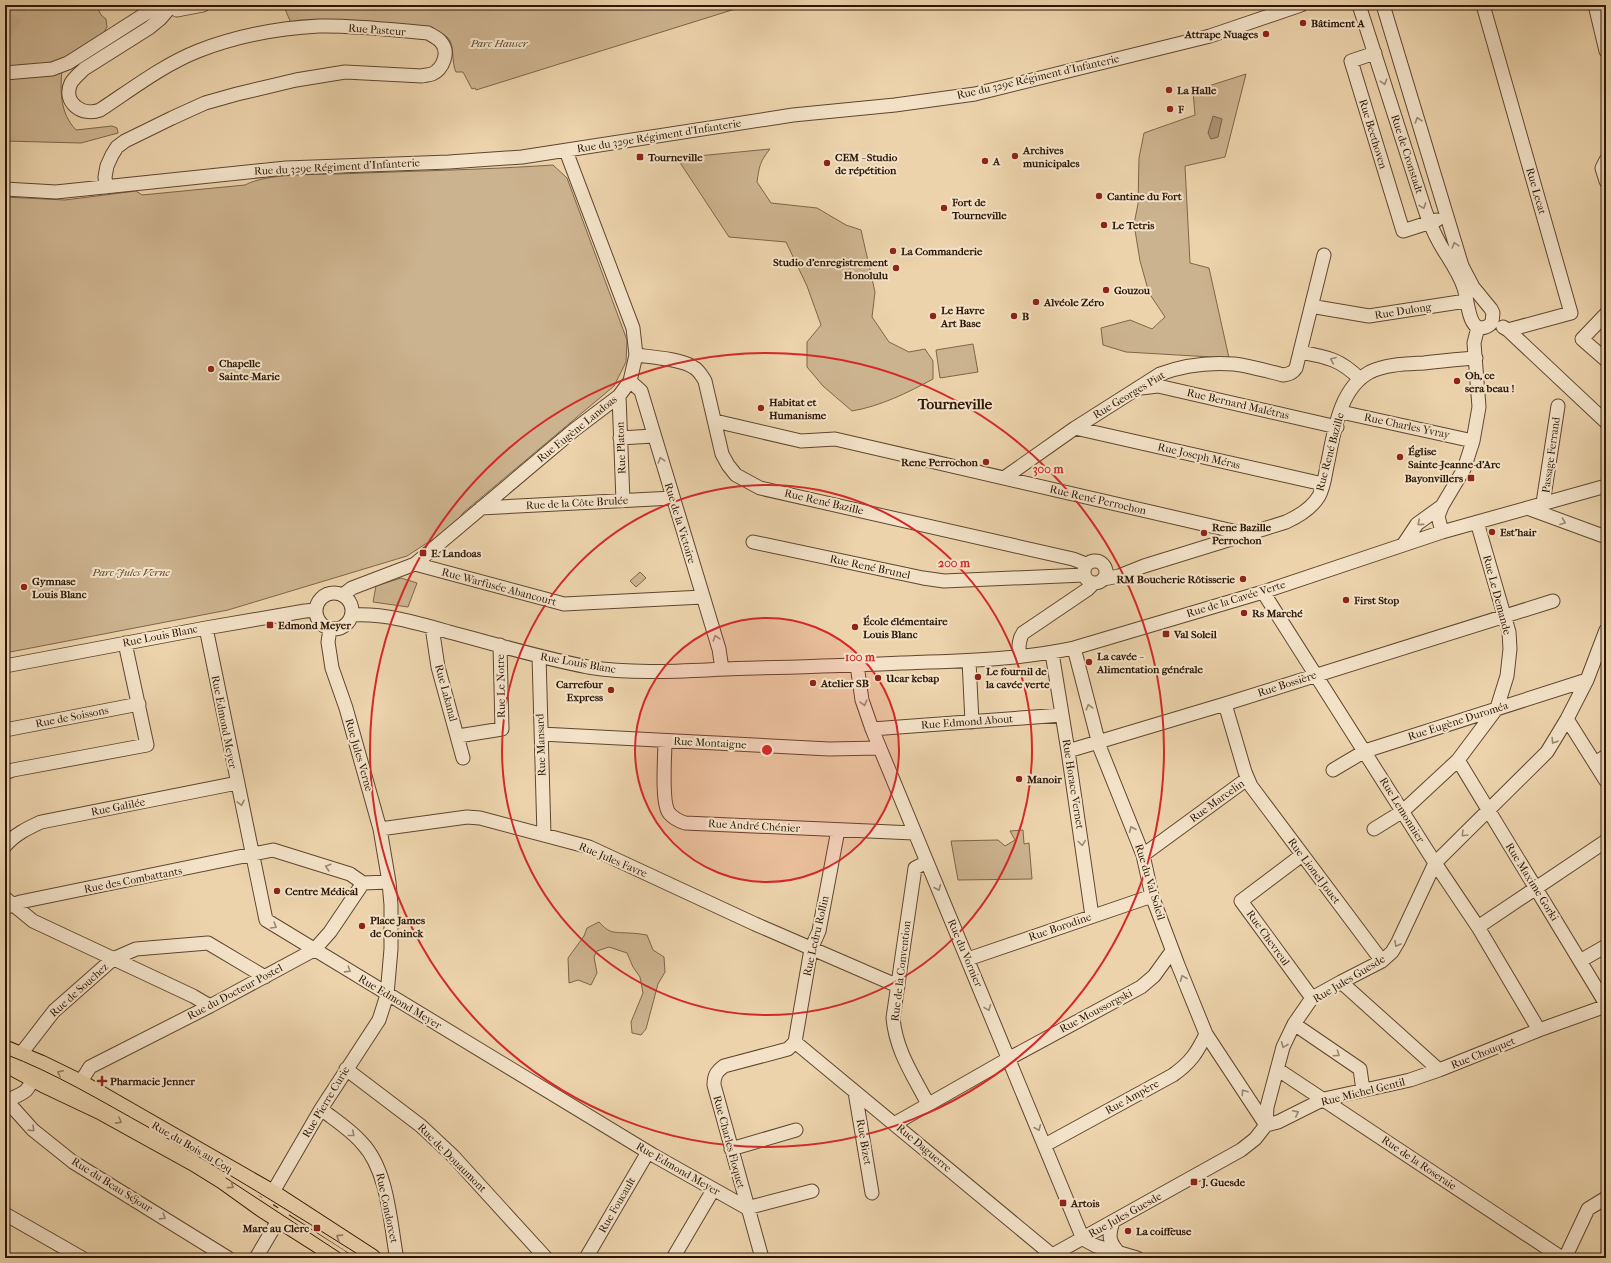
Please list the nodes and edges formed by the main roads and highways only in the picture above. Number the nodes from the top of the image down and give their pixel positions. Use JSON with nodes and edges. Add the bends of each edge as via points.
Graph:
{"nodes":[{"id":1,"x":10,"y":1056,"type":"edge"},
{"id":2,"x":37,"y":1071,"type":"junction"},
{"id":3,"x":340,"y":1258,"type":"edge"},
{"id":4,"x":372,"y":1258,"type":"edge"}],
"edges":[{"from":1,"to":2,"type":"main road","name":"Rue du Bois au Coq"},
{"from":2,"to":3,"type":"main road","name":"Rue du Bois au Coq","one_way":true,"via":[[72,1098],[102,1111],[224,1181]]},
{"from":4,"to":2,"type":"main road","name":"Rue du Bois au Coq","one_way":true,"via":[[272,1193],[80,1083]]}]}
